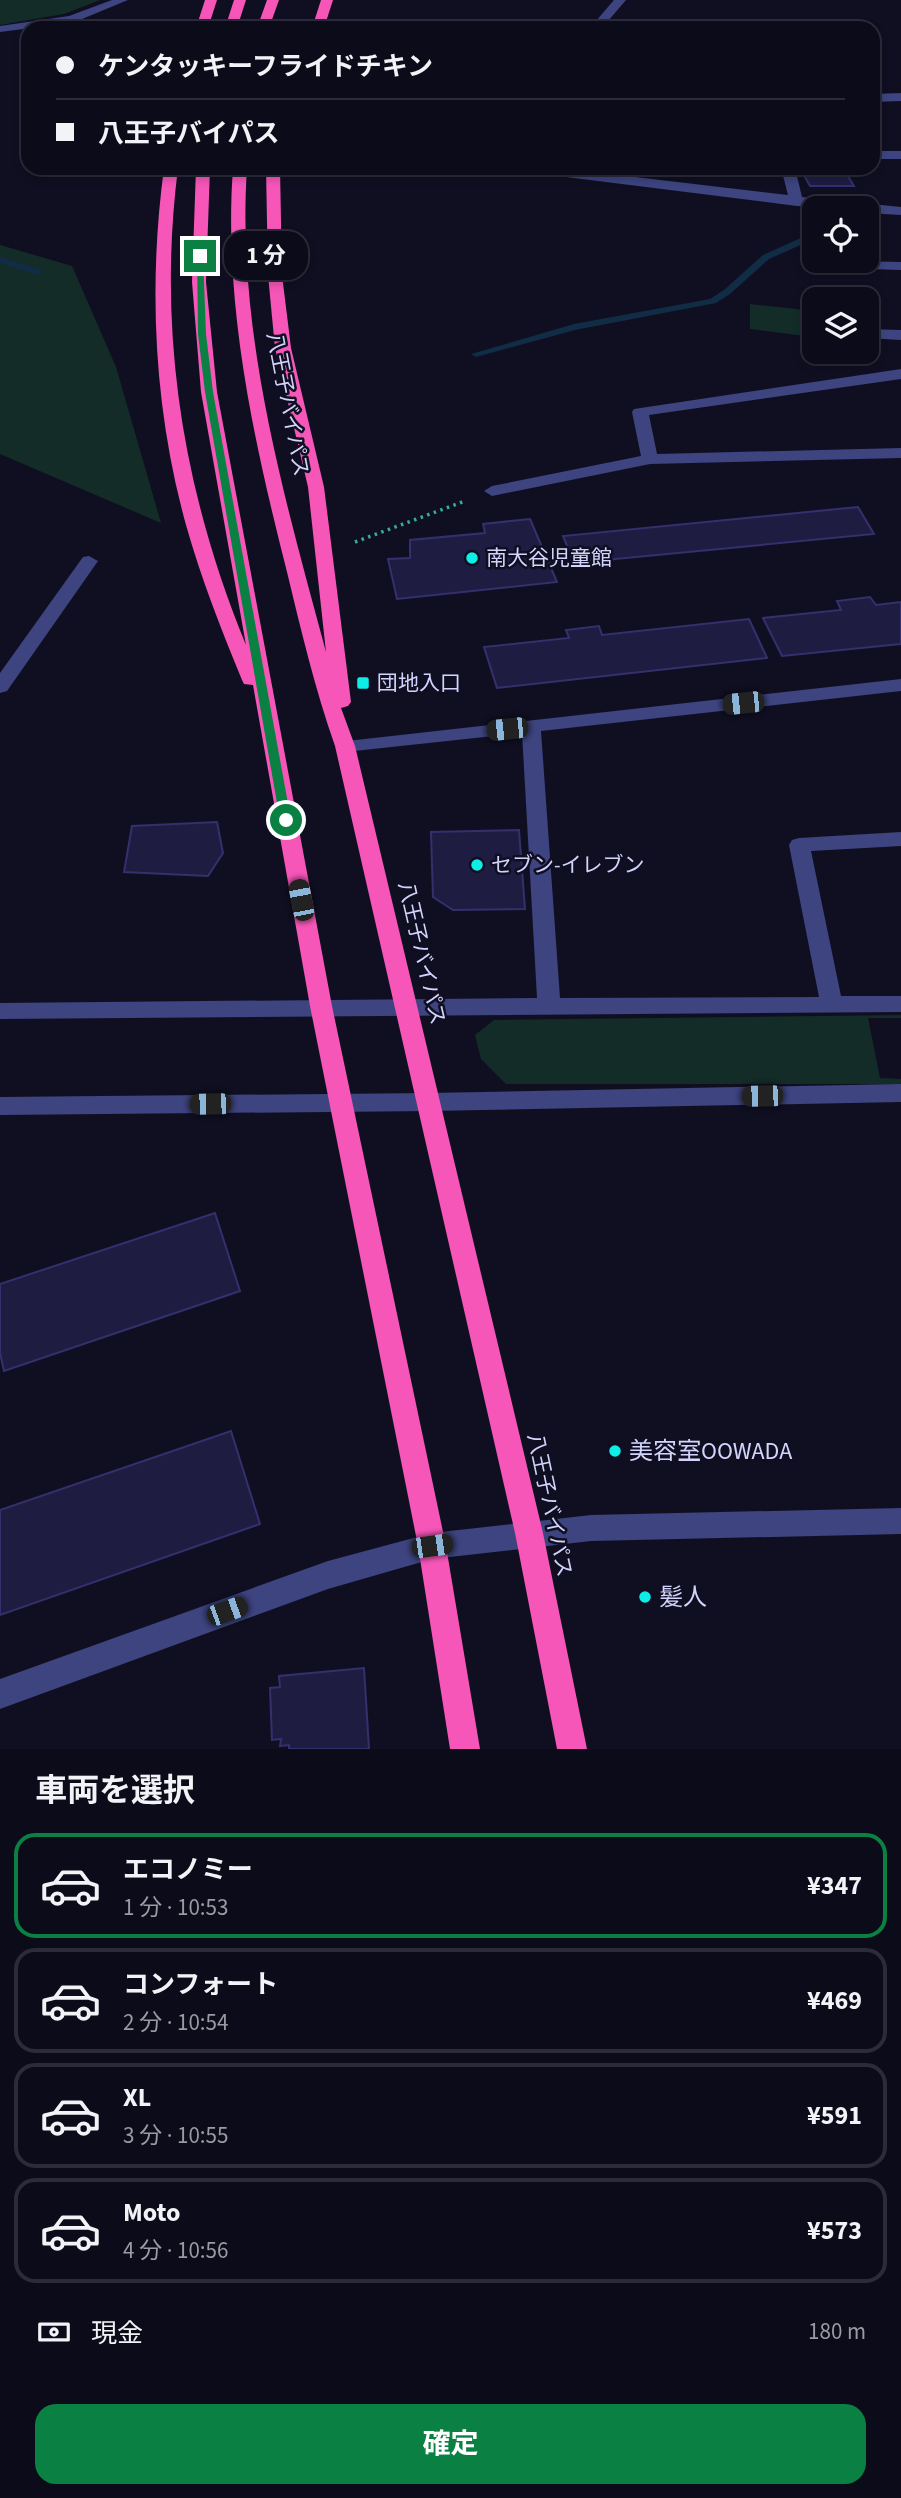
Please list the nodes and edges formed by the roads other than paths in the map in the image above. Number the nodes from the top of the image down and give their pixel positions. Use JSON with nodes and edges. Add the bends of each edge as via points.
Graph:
{"nodes":[{"id":1,"x":122,"y":0,"type":"edge"},
{"id":2,"x":211,"y":0,"type":"edge"},
{"id":3,"x":240,"y":0,"type":"edge"},
{"id":4,"x":273,"y":0,"type":"edge"},
{"id":5,"x":327,"y":0,"type":"edge"},
{"id":6,"x":620,"y":0,"type":"edge"},
{"id":7,"x":71,"y":19,"type":"junction"},
{"id":8,"x":57,"y":21,"type":"edge"},
{"id":9,"x":77,"y":21,"type":"edge"},
{"id":10,"x":204,"y":21,"type":"edge"},
{"id":11,"x":232,"y":21,"type":"edge"},
{"id":12,"x":266,"y":21,"type":"edge"},
{"id":13,"x":321,"y":21,"type":"edge"},
{"id":14,"x":602,"y":21,"type":"edge"},
{"id":15,"x":21,"y":26,"type":"edge"},
{"id":16,"x":0,"y":29,"type":"edge"},
{"id":17,"x":901,"y":97,"type":"edge"},
{"id":18,"x":880,"y":98,"type":"edge"},
{"id":19,"x":880,"y":155,"type":"edge"},
{"id":20,"x":901,"y":155,"type":"edge"},
{"id":21,"x":170,"y":175,"type":"edge"},
{"id":22,"x":203,"y":175,"type":"edge"},
{"id":23,"x":240,"y":175,"type":"edge"},
{"id":24,"x":272,"y":175,"type":"edge"},
{"id":25,"x":582,"y":175,"type":"edge"},
{"id":26,"x":790,"y":175,"type":"edge"},
{"id":27,"x":797,"y":202,"type":"junction"},
{"id":28,"x":802,"y":203,"type":"edge"},
{"id":29,"x":879,"y":209,"type":"edge"},
{"id":30,"x":901,"y":211,"type":"edge"},
{"id":31,"x":879,"y":265,"type":"edge"},
{"id":32,"x":901,"y":266,"type":"edge"},
{"id":33,"x":879,"y":334,"type":"edge"},
{"id":34,"x":901,"y":335,"type":"edge"},
{"id":35,"x":901,"y":374,"type":"edge"},
{"id":36,"x":901,"y":453,"type":"edge"},
{"id":37,"x":650,"y":459,"type":"junction"},
{"id":38,"x":492,"y":491,"type":"road end"},
{"id":39,"x":89,"y":561,"type":"dead end"},
{"id":40,"x":901,"y":685,"type":"edge"},
{"id":41,"x":0,"y":687,"type":"edge"},
{"id":42,"x":266,"y":714,"type":"junction"},
{"id":43,"x":531,"y":726,"type":"junction"},
{"id":44,"x":345,"y":746,"type":"junction"},
{"id":45,"x":901,"y":839,"type":"edge"},
{"id":46,"x":901,"y":1004,"type":"edge"},
{"id":47,"x":832,"y":1005,"type":"junction"},
{"id":48,"x":321,"y":1006,"type":"junction"},
{"id":49,"x":549,"y":1008,"type":"junction"},
{"id":50,"x":406,"y":1009,"type":"junction"},
{"id":51,"x":0,"y":1011,"type":"edge"},
{"id":52,"x":901,"y":1093,"type":"edge"},
{"id":53,"x":429,"y":1102,"type":"junction"},
{"id":54,"x":341,"y":1103,"type":"junction"},
{"id":55,"x":0,"y":1106,"type":"edge"},
{"id":56,"x":901,"y":1521,"type":"edge"},
{"id":57,"x":529,"y":1533,"type":"junction"},
{"id":58,"x":432,"y":1546,"type":"junction"},
{"id":59,"x":0,"y":1694,"type":"edge"},
{"id":60,"x":465,"y":1749,"type":"edge"},
{"id":61,"x":572,"y":1749,"type":"edge"}],
"edges":[{"from":1,"to":7,"type":"street"},
{"from":2,"to":10,"type":"highway"},
{"from":3,"to":11,"type":"highway"},
{"from":4,"to":12,"type":"highway"},
{"from":5,"to":13,"type":"highway"},
{"from":6,"to":14,"type":"street"},
{"from":7,"to":8,"type":"street"},
{"from":7,"to":9,"type":"street"},
{"from":15,"to":16,"type":"street"},
{"from":17,"to":18,"type":"street"},
{"from":19,"to":20,"type":"street"},
{"from":21,"to":42,"type":"highway","via":[[161,295],[175,428],[201,544],[224,614]]},
{"from":22,"to":42,"type":"highway","via":[[199,282],[209,392]]},
{"from":23,"to":44,"type":"highway","name":"八王子バイパス","via":[[240,281],[259,418],[324,681]]},
{"from":24,"to":44,"type":"highway","via":[[283,348],[316,486]]},
{"from":25,"to":27,"type":"street"},
{"from":26,"to":27,"type":"street"},
{"from":27,"to":28,"type":"street"},
{"from":29,"to":30,"type":"street"},
{"from":31,"to":32,"type":"street"},
{"from":33,"to":34,"type":"street"},
{"from":35,"to":37,"type":"street","via":[[640,412]]},
{"from":36,"to":37,"type":"street"},
{"from":37,"to":38,"type":"street"},
{"from":39,"to":41,"type":"street"},
{"from":40,"to":43,"type":"street"},
{"from":42,"to":48,"type":"highway"},
{"from":43,"to":44,"type":"street"},
{"from":43,"to":49,"type":"street"},
{"from":44,"to":50,"type":"highway","name":"八王子バイパス"},
{"from":45,"to":47,"type":"street","via":[[799,845]]},
{"from":46,"to":47,"type":"street"},
{"from":47,"to":49,"type":"street"},
{"from":48,"to":50,"type":"street"},
{"from":48,"to":51,"type":"street"},
{"from":48,"to":54,"type":"highway"},
{"from":49,"to":50,"type":"street"},
{"from":50,"to":53,"type":"highway","name":"八王子バイパス"},
{"from":52,"to":53,"type":"street"},
{"from":53,"to":54,"type":"street"},
{"from":53,"to":57,"type":"highway","name":"八王子バイパス"},
{"from":54,"to":55,"type":"street"},
{"from":54,"to":58,"type":"highway"},
{"from":56,"to":57,"type":"street"},
{"from":57,"to":58,"type":"street"},
{"from":57,"to":61,"type":"highway","name":"八王子バイパス"},
{"from":58,"to":59,"type":"street","via":[[328,1575]]},
{"from":58,"to":60,"type":"highway"}]}
